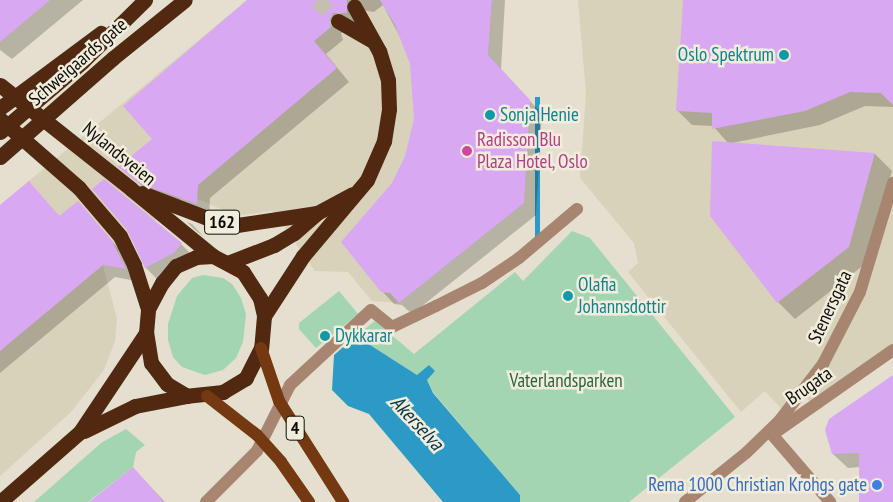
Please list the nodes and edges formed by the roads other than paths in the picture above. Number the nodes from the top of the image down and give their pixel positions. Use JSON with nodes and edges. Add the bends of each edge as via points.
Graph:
{"nodes":[{"id":1,"x":145,"y":0,"type":"edge"},
{"id":2,"x":184,"y":0,"type":"edge"},
{"id":3,"x":354,"y":6,"type":"dead end"},
{"id":4,"x":121,"y":20,"type":"junction"},
{"id":5,"x":338,"y":21,"type":"tunnel mouth"},
{"id":6,"x":371,"y":40,"type":"junction"},
{"id":7,"x":0,"y":85,"type":"edge"},
{"id":8,"x":0,"y":108,"type":"edge"},
{"id":9,"x":0,"y":119,"type":"edge"},
{"id":10,"x":0,"y":132,"type":"edge"},
{"id":11,"x":0,"y":157,"type":"edge"},
{"id":12,"x":893,"y":183,"type":"edge"},
{"id":13,"x":131,"y":189,"type":"junction"},
{"id":14,"x":360,"y":190,"type":"junction"},
{"id":15,"x":577,"y":209,"type":"dead end"},
{"id":16,"x":317,"y":213,"type":"junction"},
{"id":17,"x":212,"y":256,"type":"junction"},
{"id":18,"x":230,"y":262,"type":"junction"},
{"id":19,"x":148,"y":309,"type":"junction"},
{"id":20,"x":264,"y":316,"type":"junction"},
{"id":21,"x":146,"y":333,"type":"junction"},
{"id":22,"x":261,"y":348,"type":"junction"},
{"id":23,"x":893,"y":350,"type":"edge"},
{"id":24,"x":188,"y":396,"type":"junction"},
{"id":25,"x":207,"y":396,"type":"junction"},
{"id":26,"x":80,"y":432,"type":"junction"},
{"id":27,"x":771,"y":432,"type":"junction"},
{"id":28,"x":210,"y":500,"type":"edge"},
{"id":29,"x":0,"y":502,"type":"edge"},
{"id":30,"x":309,"y":502,"type":"edge"},
{"id":31,"x":343,"y":502,"type":"edge"},
{"id":32,"x":685,"y":502,"type":"edge"},
{"id":33,"x":830,"y":502,"type":"edge"}],
"edges":[{"from":1,"to":4,"type":"highway","name":"Schweigaards gate"},
{"from":2,"to":11,"type":"highway","name":"Schweigaards gate"},
{"from":3,"to":6,"type":"highway","number":"162"},
{"from":4,"to":8,"type":"highway"},
{"from":4,"to":10,"type":"highway","name":"Schweigaards gate","via":[[83,61]]},
{"from":5,"to":6,"type":"highway"},
{"from":6,"to":14,"type":"highway","number":"162","via":[[388,80],[389,110],[384,142],[374,168]]},
{"from":7,"to":13,"type":"highway","name":"Nylandsveien","number":"162","bridge":true},
{"from":9,"to":19,"type":"highway","name":"Nylandsveien","number":"162","bridge":true,"via":[[57,167],[110,222],[128,250]]},
{"from":12,"to":27,"type":"street","name":"Stenersgata","via":[[851,315],[806,388]]},
{"from":13,"to":16,"type":"highway","number":"162","via":[[207,218],[237,225]]},
{"from":13,"to":17,"type":"highway","name":"Nylandsveien","number":"162"},
{"from":14,"to":16,"type":"highway","number":"162"},
{"from":14,"to":20,"type":"highway","number":"162","via":[[302,256]]},
{"from":15,"to":28,"type":"street","via":[[520,258],[436,306],[392,327],[371,310],[290,385],[257,451]]},
{"from":16,"to":18,"type":"highway","number":"162","via":[[287,237]]},
{"from":17,"to":18,"type":"highway","name":"Nylandsveien","number":"162"},
{"from":17,"to":19,"type":"highway","name":"Nylandsveien","number":"162","via":[[196,257],[176,266]]},
{"from":18,"to":20,"type":"highway","name":"Nylandsveien","number":"162","via":[[252,282]]},
{"from":19,"to":21,"type":"highway","name":"Nylandsveien","number":"162"},
{"from":20,"to":22,"type":"highway","name":"Nylandsveien","number":"162"},
{"from":21,"to":24,"type":"highway","name":"Nylandsveien","number":"162","via":[[147,352],[158,375]]},
{"from":21,"to":26,"type":"highway","number":"162"},
{"from":22,"to":25,"type":"highway","name":"Nylandsveien","number":"162","via":[[246,378],[223,392]]},
{"from":22,"to":31,"type":"main road","name":"Nylandsveien","number":"4","bridge":true,"via":[[279,401]]},
{"from":23,"to":27,"type":"street","name":"Brugata"},
{"from":24,"to":25,"type":"highway","name":"Nylandsveien","number":"162"},
{"from":24,"to":26,"type":"highway","number":"162","via":[[135,406]]},
{"from":25,"to":30,"type":"main road","number":"4","bridge":true,"via":[[257,435]]},
{"from":26,"to":29,"type":"highway","number":"162"},
{"from":27,"to":32,"type":"street","name":"Brugata"},
{"from":27,"to":33,"type":"street"}]}
